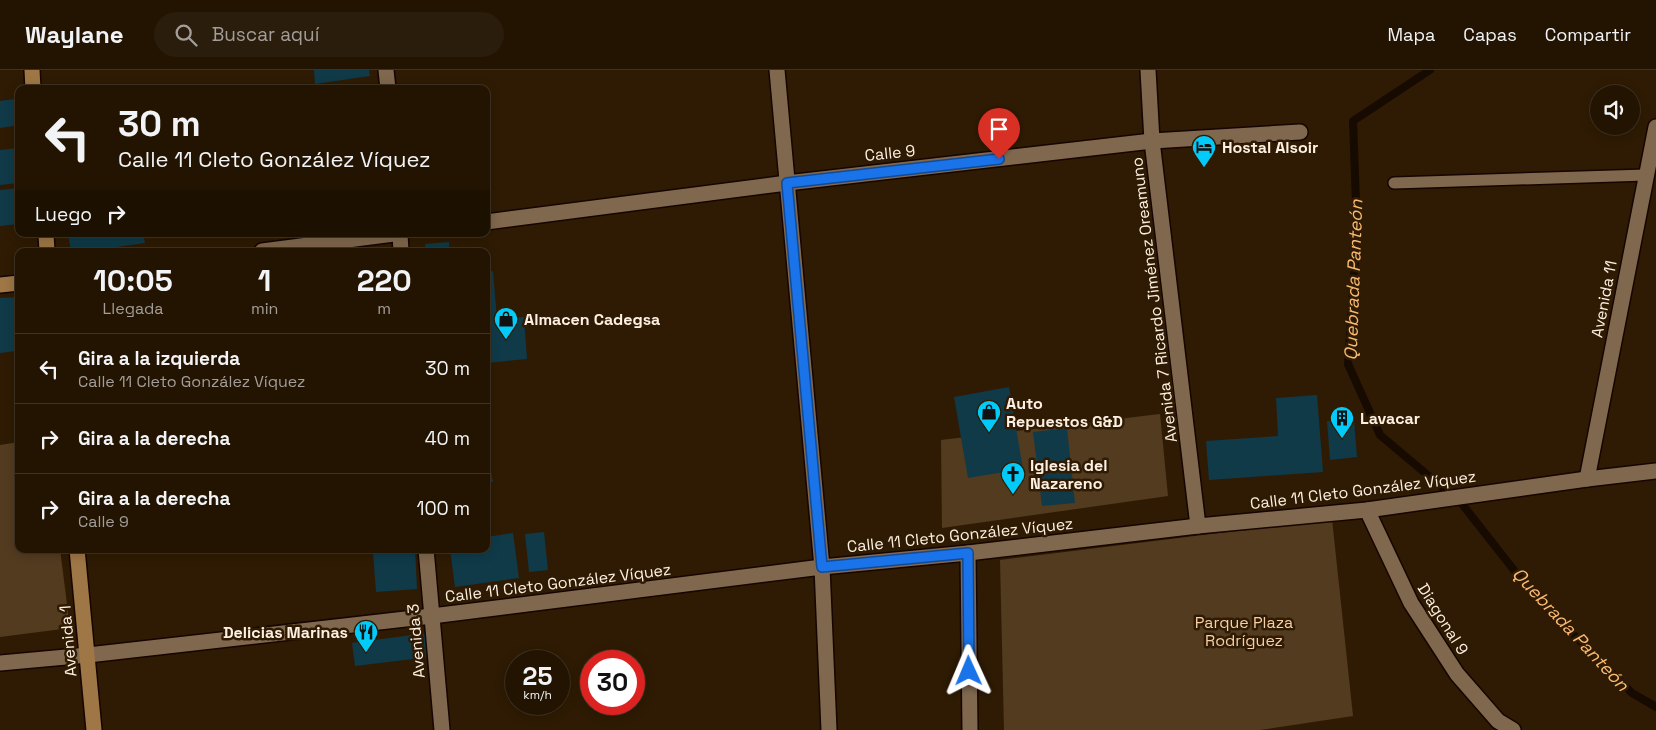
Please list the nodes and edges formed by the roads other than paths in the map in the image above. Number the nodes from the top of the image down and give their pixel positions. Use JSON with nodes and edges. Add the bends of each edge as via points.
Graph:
{"nodes":[{"id":1,"x":32,"y":70,"type":"edge"},
{"id":2,"x":386,"y":70,"type":"edge"},
{"id":3,"x":777,"y":70,"type":"edge"},
{"id":4,"x":1148,"y":70,"type":"edge"},
{"id":5,"x":33,"y":85,"type":"edge"},
{"id":6,"x":388,"y":85,"type":"edge"},
{"id":7,"x":1656,"y":126,"type":"edge"},
{"id":8,"x":1300,"y":132,"type":"dead end"},
{"id":9,"x":1152,"y":141,"type":"junction"},
{"id":10,"x":1646,"y":175,"type":"junction"},
{"id":11,"x":1394,"y":182,"type":"dead end"},
{"id":12,"x":787,"y":183,"type":"junction"},
{"id":13,"x":490,"y":221,"type":"edge"},
{"id":14,"x":371,"y":237,"type":"edge"},
{"id":15,"x":285,"y":248,"type":"edge"},
{"id":16,"x":15,"y":283,"type":"edge"},
{"id":17,"x":0,"y":285,"type":"edge"},
{"id":18,"x":1656,"y":471,"type":"edge"},
{"id":19,"x":1587,"y":479,"type":"junction"},
{"id":20,"x":1366,"y":510,"type":"junction"},
{"id":21,"x":1198,"y":526,"type":"junction"},
{"id":22,"x":77,"y":553,"type":"edge"},
{"id":23,"x":426,"y":553,"type":"edge"},
{"id":24,"x":968,"y":553,"type":"junction"},
{"id":25,"x":822,"y":567,"type":"junction"},
{"id":26,"x":432,"y":616,"type":"junction"},
{"id":27,"x":88,"y":655,"type":"junction"},
{"id":28,"x":0,"y":663,"type":"edge"},
{"id":29,"x":94,"y":730,"type":"edge"},
{"id":30,"x":442,"y":730,"type":"edge"},
{"id":31,"x":829,"y":730,"type":"edge"},
{"id":32,"x":970,"y":730,"type":"edge"},
{"id":33,"x":1513,"y":730,"type":"edge"}],
"edges":[{"from":1,"to":5,"type":"street"},
{"from":2,"to":6,"type":"street"},
{"from":3,"to":12,"type":"street"},
{"from":4,"to":9,"type":"street","name":"Avenida 7 Ricardo Jiménez Oreamuno"},
{"from":7,"to":10,"type":"street","name":"Avenida 11"},
{"from":8,"to":9,"type":"street","name":"Calle 9"},
{"from":9,"to":12,"type":"street","name":"Calle 9"},
{"from":9,"to":21,"type":"street","name":"Avenida 7 Ricardo Jiménez Oreamuno"},
{"from":10,"to":11,"type":"lane"},
{"from":10,"to":19,"type":"street","name":"Avenida 11"},
{"from":12,"to":13,"type":"street","name":"Calle 9"},
{"from":12,"to":25,"type":"street"},
{"from":14,"to":15,"type":"street"},
{"from":16,"to":17,"type":"street"},
{"from":18,"to":19,"type":"street","name":"Calle 11 Cleto González Víquez"},
{"from":19,"to":20,"type":"street","name":"Calle 11 Cleto González Víquez"},
{"from":20,"to":21,"type":"street","name":"Calle 11 Cleto González Víquez"},
{"from":20,"to":33,"type":"street","name":"Diagonal 9","via":[[1411,603],[1457,674],[1498,720]]},
{"from":21,"to":24,"type":"street","name":"Calle 11 Cleto González Víquez"},
{"from":22,"to":27,"type":"street","name":"Avenida 1"},
{"from":23,"to":26,"type":"street","name":"Avenida 3"},
{"from":24,"to":25,"type":"street","name":"Calle 11 Cleto González Víquez"},
{"from":24,"to":32,"type":"street"},
{"from":25,"to":26,"type":"street","name":"Calle 11 Cleto González Víquez"},
{"from":25,"to":31,"type":"street"},
{"from":26,"to":27,"type":"street","name":"Calle 11 Cleto González Víquez"},
{"from":26,"to":30,"type":"street","name":"Avenida 3"},
{"from":27,"to":28,"type":"street","name":"Calle 11 Cleto González Víquez"},
{"from":27,"to":29,"type":"street","name":"Avenida 1"}]}
